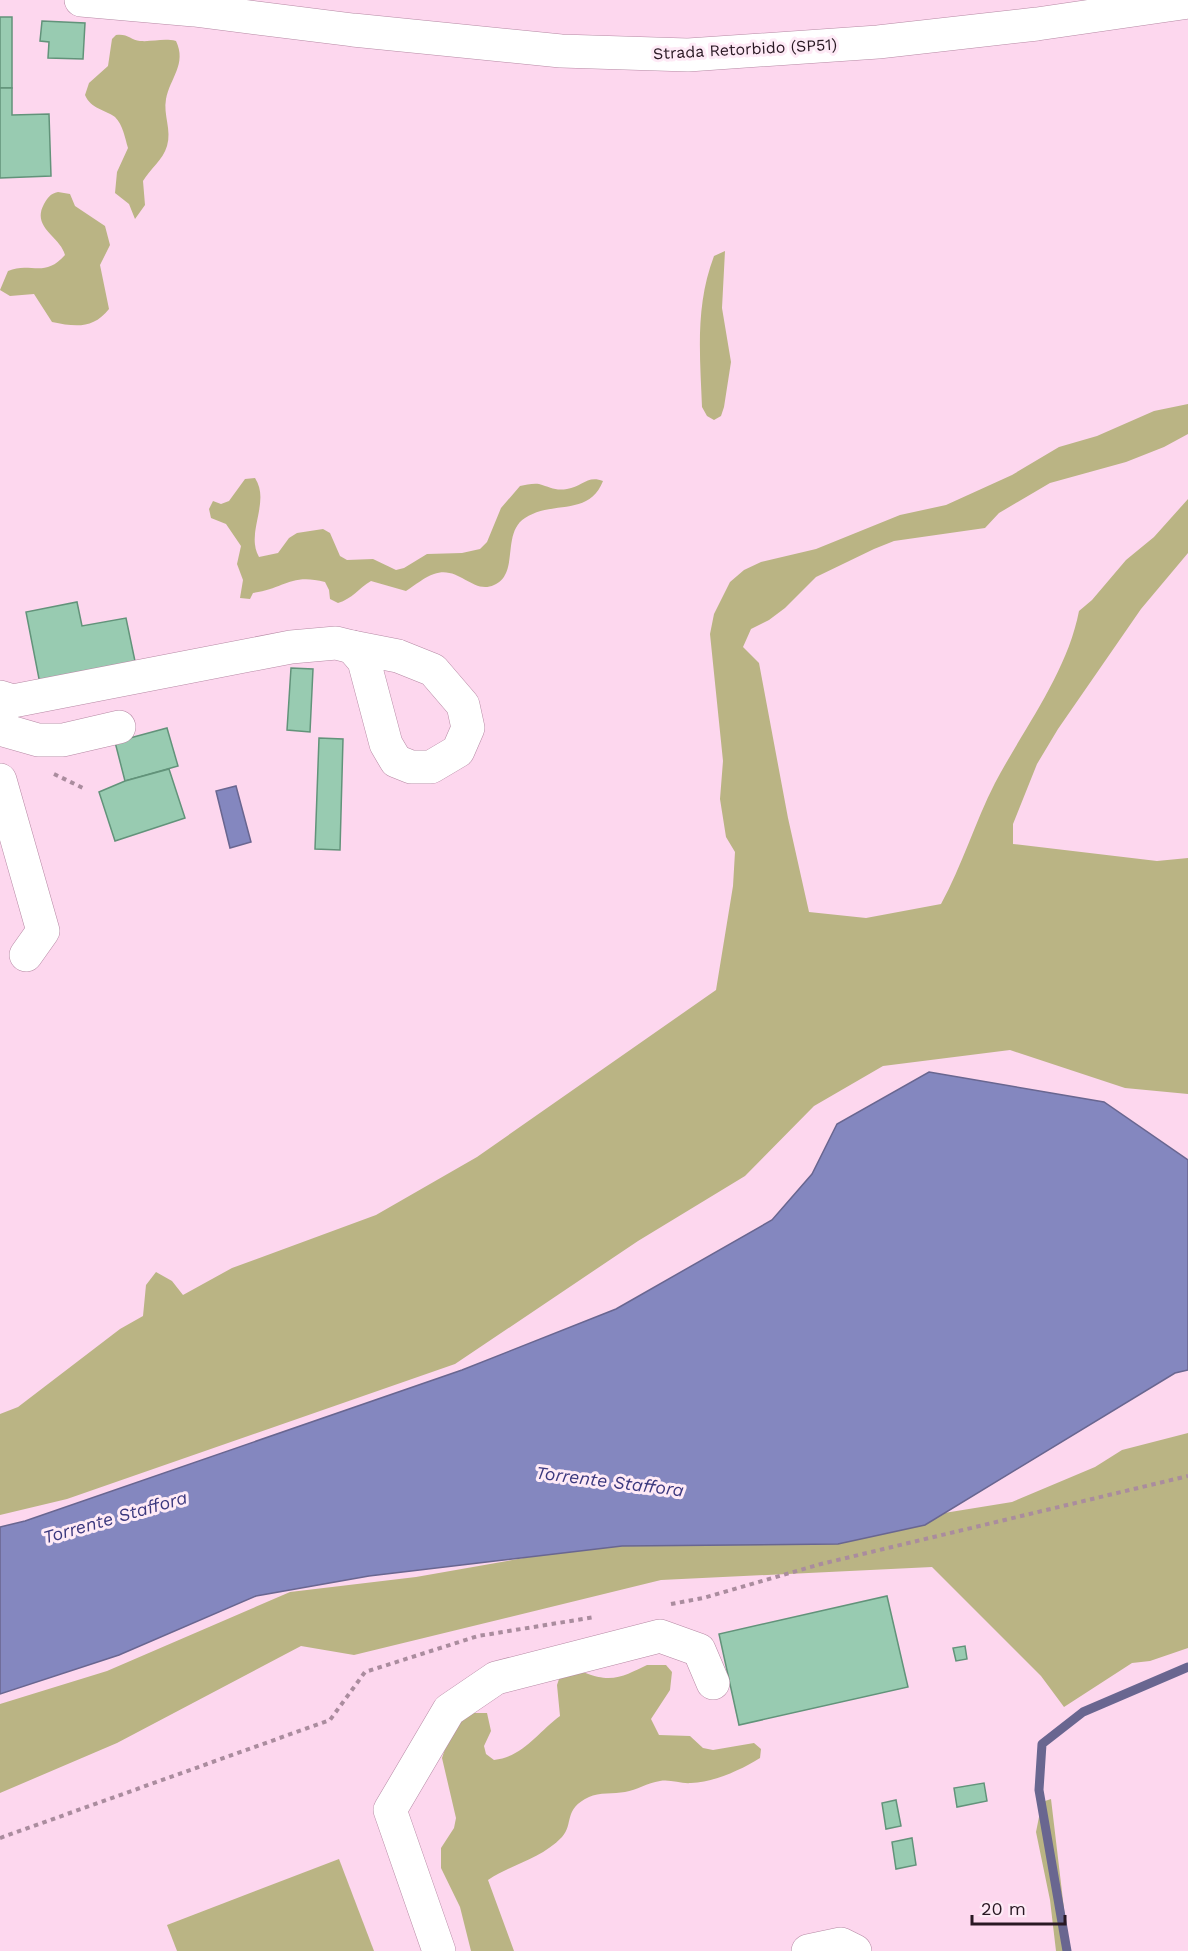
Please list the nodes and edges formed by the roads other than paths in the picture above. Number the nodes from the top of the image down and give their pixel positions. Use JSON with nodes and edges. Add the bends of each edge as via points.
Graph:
{"nodes":[{"id":1,"x":81,"y":0,"type":"edge"},
{"id":2,"x":1188,"y":2,"type":"edge"},
{"id":3,"x":194,"y":5,"type":"edge"},
{"id":4,"x":352,"y":646,"type":"dead end"},
{"id":5,"x":0,"y":697,"type":"edge"},
{"id":6,"x":119,"y":727,"type":"dead end"},
{"id":7,"x":0,"y":729,"type":"edge"},
{"id":8,"x":0,"y":780,"type":"edge"},
{"id":9,"x":26,"y":955,"type":"dead end"},
{"id":10,"x":713,"y":1683,"type":"dead end"},
{"id":11,"x":439,"y":1951,"type":"edge"},
{"id":12,"x":808,"y":1951,"type":"edge"},
{"id":13,"x":855,"y":1951,"type":"edge"}],
"edges":[{"from":1,"to":3,"type":"street","name":"Strada Retorbido (SP51)"},
{"from":2,"to":3,"type":"street","name":"Strada Retorbido (SP51)","via":[[878,42],[688,55],[561,51],[353,30]]},
{"from":4,"to":5,"type":"street","via":[[336,643],[291,647],[13,701]]},
{"from":6,"to":7,"type":"street","via":[[63,740],[38,740]]},
{"from":8,"to":9,"type":"street","via":[[43,931]]},
{"from":10,"to":11,"type":"street","via":[[699,1650],[660,1636],[496,1678],[449,1710],[390,1810]]},
{"from":12,"to":13,"type":"street","via":[[842,1944]]}]}
